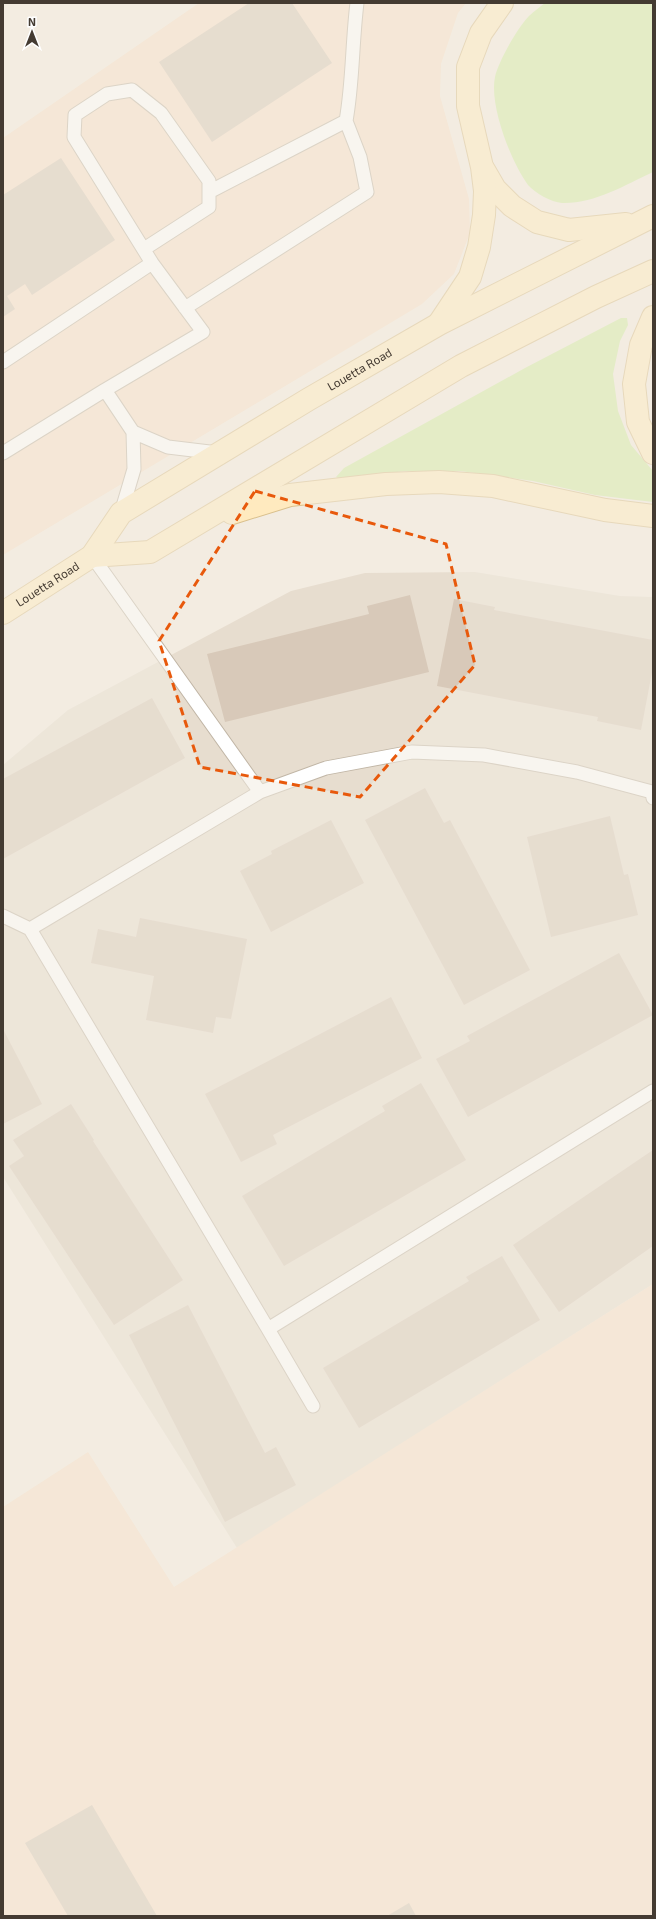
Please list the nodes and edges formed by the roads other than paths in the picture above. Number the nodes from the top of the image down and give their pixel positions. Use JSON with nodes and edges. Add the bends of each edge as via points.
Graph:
{"nodes":[{"id":1,"x":357,"y":3,"type":"edge"},
{"id":2,"x":502,"y":3,"type":"edge"},
{"id":3,"x":346,"y":121,"type":"junction"},
{"id":4,"x":482,"y":167,"type":"junction"},
{"id":5,"x":209,"y":192,"type":"junction"},
{"id":6,"x":647,"y":219,"type":"edge"},
{"id":7,"x":144,"y":249,"type":"junction"},
{"id":8,"x":152,"y":263,"type":"junction"},
{"id":9,"x":653,"y":271,"type":"edge"},
{"id":10,"x":186,"y":308,"type":"junction"},
{"id":11,"x":653,"y":317,"type":"edge"},
{"id":12,"x":439,"y":324,"type":"junction"},
{"id":13,"x":3,"y":362,"type":"edge"},
{"id":14,"x":105,"y":390,"type":"junction"},
{"id":15,"x":133,"y":432,"type":"junction"},
{"id":16,"x":3,"y":453,"type":"edge"},
{"id":17,"x":653,"y":453,"type":"edge"},
{"id":18,"x":219,"y":454,"type":"junction"},
{"id":19,"x":121,"y":513,"type":"junction"},
{"id":20,"x":653,"y":516,"type":"edge"},
{"id":21,"x":198,"y":523,"type":"junction"},
{"id":22,"x":92,"y":556,"type":"junction"},
{"id":23,"x":3,"y":613,"type":"edge"},
{"id":24,"x":260,"y":792,"type":"junction"},
{"id":25,"x":653,"y":798,"type":"edge"},
{"id":26,"x":3,"y":916,"type":"edge"},
{"id":27,"x":30,"y":929,"type":"junction"},
{"id":28,"x":653,"y":1091,"type":"edge"},
{"id":29,"x":268,"y":1329,"type":"junction"},
{"id":30,"x":313,"y":1406,"type":"dead end"}],
"edges":[{"from":1,"to":3,"type":"lane","via":[[352,40],[352,90]]},
{"from":2,"to":4,"type":"main road","via":[[481,33],[468,67],[468,106]]},
{"from":3,"to":5,"type":"lane"},
{"from":3,"to":10,"type":"lane","via":[[360,157],[367,192]]},
{"from":4,"to":6,"type":"main road","via":[[495,189],[512,206],[537,222],[569,230]]},
{"from":4,"to":12,"type":"main road","via":[[485,191],[479,247],[470,277]]},
{"from":5,"to":7,"type":"lane","via":[[209,207]]},
{"from":5,"to":7,"type":"lane","via":[[209,181],[161,113],[132,90],[107,94],[75,115],[74,137]]},
{"from":6,"to":12,"type":"main road","name":"Louetta Road"},
{"from":7,"to":8,"type":"lane"},
{"from":8,"to":10,"type":"lane"},
{"from":8,"to":13,"type":"lane"},
{"from":9,"to":21,"type":"main road","name":"Louetta Road","via":[[461,366]]},
{"from":10,"to":14,"type":"lane","via":[[203,332]]},
{"from":11,"to":17,"type":"main road","via":[[641,345],[634,384],[638,422]]},
{"from":12,"to":18,"type":"main road","name":"Louetta Road"},
{"from":14,"to":15,"type":"lane"},
{"from":14,"to":16,"type":"lane"},
{"from":15,"to":18,"type":"lane","via":[[168,447]]},
{"from":15,"to":19,"type":"lane","via":[[134,469]]},
{"from":18,"to":19,"type":"main road","name":"Louetta Road"},
{"from":19,"to":22,"type":"main road","name":"Louetta Road"},
{"from":20,"to":21,"type":"main road","via":[[605,510],[493,486],[439,482],[386,484],[290,495]]},
{"from":21,"to":22,"type":"main road","name":"Louetta Road","via":[[150,552]]},
{"from":22,"to":23,"type":"main road","name":"Louetta Road"},
{"from":22,"to":24,"type":"lane"},
{"from":24,"to":25,"type":"lane","via":[[326,768],[412,752],[484,754],[577,772],[652,792]]},
{"from":24,"to":27,"type":"lane"},
{"from":26,"to":27,"type":"lane"},
{"from":27,"to":29,"type":"lane"},
{"from":28,"to":29,"type":"lane"},
{"from":29,"to":30,"type":"lane"}]}
